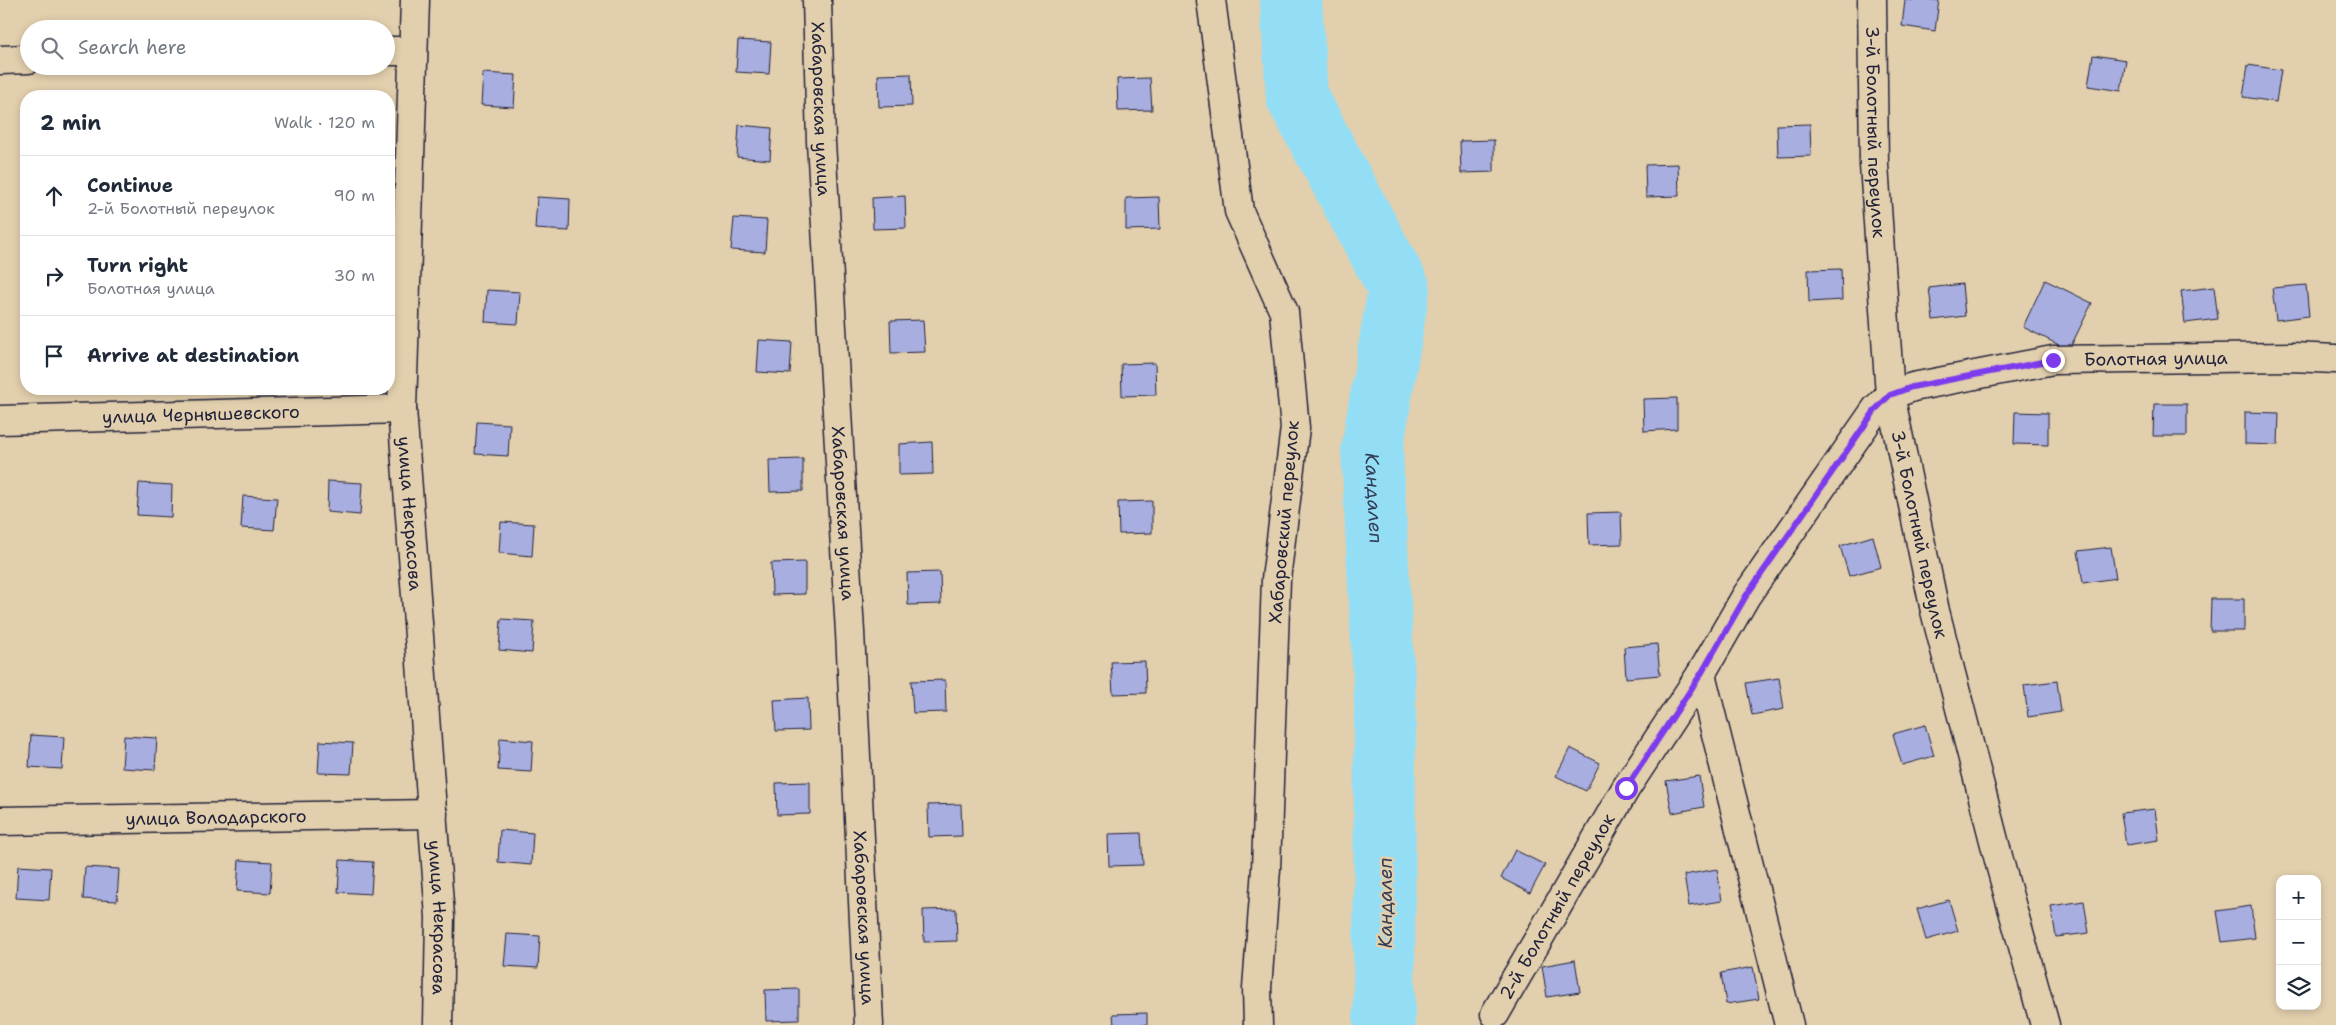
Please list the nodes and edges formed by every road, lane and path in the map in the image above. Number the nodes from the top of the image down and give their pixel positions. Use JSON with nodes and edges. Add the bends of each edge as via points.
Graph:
{"nodes":[{"id":1,"x":415,"y":0,"type":"edge"},
{"id":2,"x":817,"y":0,"type":"edge"},
{"id":3,"x":1211,"y":0,"type":"edge"},
{"id":4,"x":1872,"y":0,"type":"edge"},
{"id":5,"x":395,"y":51,"type":"edge"},
{"id":6,"x":414,"y":51,"type":"junction"},
{"id":7,"x":0,"y":60,"type":"edge"},
{"id":8,"x":20,"y":60,"type":"edge"},
{"id":9,"x":2336,"y":359,"type":"edge"},
{"id":10,"x":1890,"y":395,"type":"junction"},
{"id":11,"x":402,"y":409,"type":"junction"},
{"id":12,"x":0,"y":420,"type":"edge"},
{"id":13,"x":1701,"y":674,"type":"junction"},
{"id":14,"x":433,"y":814,"type":"junction"},
{"id":15,"x":0,"y":821,"type":"edge"},
{"id":16,"x":1495,"y":1014,"type":"dead end"},
{"id":17,"x":438,"y":1025,"type":"edge"},
{"id":18,"x":869,"y":1025,"type":"edge"},
{"id":19,"x":1258,"y":1025,"type":"edge"},
{"id":20,"x":1789,"y":1025,"type":"edge"},
{"id":21,"x":2045,"y":1025,"type":"edge"}],
"edges":[{"from":1,"to":6,"type":"street","name":"улица Некрасова"},
{"from":2,"to":18,"type":"street","name":"Хабаровская улица","via":[[821,142]]},
{"from":3,"to":19,"type":"street","name":"Хабаровский переулок","via":[[1239,211],[1284,312],[1295,428],[1276,579]]},
{"from":4,"to":10,"type":"street","name":"3-й Болотный переулок","via":[[1874,166]]},
{"from":5,"to":6,"type":"street"},
{"from":6,"to":11,"type":"street","name":"улица Некрасова"},
{"from":7,"to":8,"type":"street"},
{"from":9,"to":10,"type":"street","name":"Болотная улица","via":[[2053,360],[1912,387]]},
{"from":10,"to":13,"type":"street","name":"2-й Болотный переулок","via":[[1876,409],[1746,596]]},
{"from":10,"to":21,"type":"street","name":"3-й Болотный переулок","via":[[1935,611]]},
{"from":11,"to":12,"type":"street","name":"улица Чернышевского"},
{"from":11,"to":14,"type":"street","name":"улица Некрасова"},
{"from":13,"to":16,"type":"street","name":"2-й Болотный переулок","via":[[1626,788]]},
{"from":13,"to":20,"type":"street"},
{"from":14,"to":15,"type":"street","name":"улица Володарского"},
{"from":14,"to":17,"type":"street","name":"улица Некрасова","via":[[440,917]]}]}
